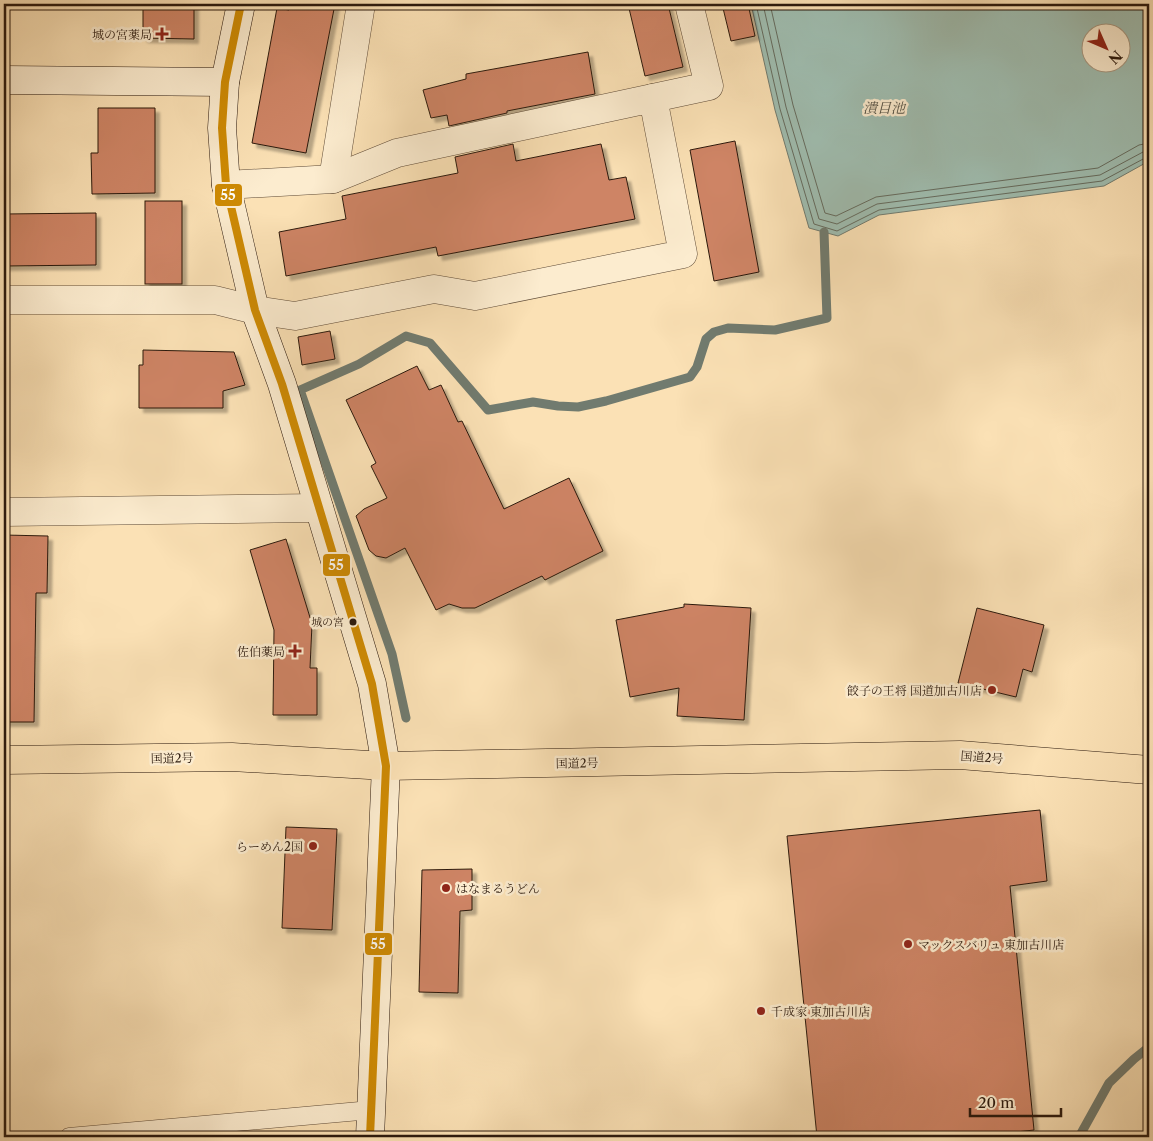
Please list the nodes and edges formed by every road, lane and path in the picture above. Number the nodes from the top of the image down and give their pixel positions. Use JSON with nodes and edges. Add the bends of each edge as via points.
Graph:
{"nodes":[{"id":1,"x":240,"y":4,"type":"edge"},
{"id":2,"x":361,"y":4,"type":"edge"},
{"id":3,"x":689,"y":4,"type":"edge"},
{"id":4,"x":4,"y":80,"type":"edge"},
{"id":5,"x":225,"y":82,"type":"junction"},
{"id":6,"x":653,"y":98,"type":"junction"},
{"id":7,"x":333,"y":179,"type":"junction"},
{"id":8,"x":226,"y":184,"type":"junction"},
{"id":9,"x":4,"y":300,"type":"edge"},
{"id":10,"x":255,"y":310,"type":"junction"},
{"id":11,"x":319,"y":508,"type":"junction"},
{"id":12,"x":4,"y":512,"type":"edge"},
{"id":13,"x":4,"y":760,"type":"edge"},
{"id":14,"x":386,"y":766,"type":"junction"},
{"id":15,"x":1149,"y":770,"type":"edge"},
{"id":16,"x":371,"y":1110,"type":"junction"},
{"id":17,"x":69,"y":1137,"type":"edge"},
{"id":18,"x":370,"y":1137,"type":"edge"}],
"edges":[{"from":1,"to":5,"type":"street"},
{"from":2,"to":7,"type":"street"},
{"from":3,"to":6,"type":"street","via":[[709,86]]},
{"from":4,"to":5,"type":"street"},
{"from":5,"to":8,"type":"street","via":[[222,128]]},
{"from":6,"to":7,"type":"street","via":[[397,153]]},
{"from":6,"to":10,"type":"street","via":[[683,254],[475,296],[434,289],[295,316]]},
{"from":7,"to":8,"type":"street"},
{"from":8,"to":10,"type":"street"},
{"from":9,"to":10,"type":"street","via":[[216,300]]},
{"from":10,"to":11,"type":"street","via":[[282,384]]},
{"from":11,"to":12,"type":"street"},
{"from":11,"to":14,"type":"street","via":[[372,684]]},
{"from":13,"to":14,"type":"highway","name":"国道2号","via":[[232,757]]},
{"from":14,"to":15,"type":"highway","name":"国道2号","via":[[960,755]]},
{"from":14,"to":16,"type":"street"},
{"from":16,"to":17,"type":"lane"},
{"from":16,"to":18,"type":"street"}]}
